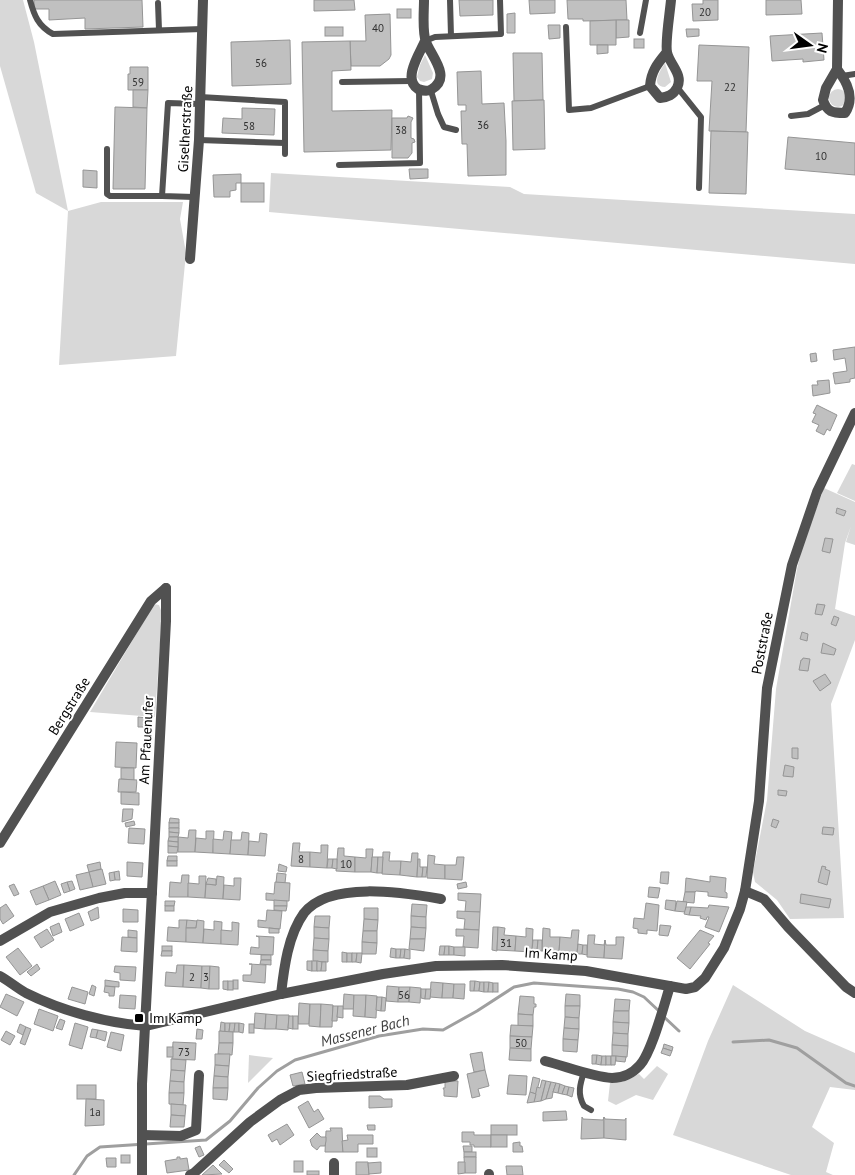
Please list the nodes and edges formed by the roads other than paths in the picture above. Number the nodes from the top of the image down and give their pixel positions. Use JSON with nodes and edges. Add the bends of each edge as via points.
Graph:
{"nodes":[{"id":1,"x":30,"y":0,"type":"edge"},
{"id":2,"x":203,"y":0,"type":"edge"},
{"id":3,"x":424,"y":0,"type":"edge"},
{"id":4,"x":450,"y":0,"type":"edge"},
{"id":5,"x":500,"y":0,"type":"edge"},
{"id":6,"x":646,"y":0,"type":"edge"},
{"id":7,"x":671,"y":0,"type":"edge"},
{"id":8,"x":838,"y":0,"type":"edge"},
{"id":9,"x":158,"y":3,"type":"dead end"},
{"id":10,"x":566,"y":27,"type":"dead end"},
{"id":11,"x":202,"y":29,"type":"junction"},
{"id":12,"x":159,"y":30,"type":"junction"},
{"id":13,"x":640,"y":33,"type":"dead end"},
{"id":14,"x":451,"y":36,"type":"junction"},
{"id":15,"x":425,"y":41,"type":"junction"},
{"id":16,"x":667,"y":52,"type":"junction"},
{"id":17,"x":839,"y":73,"type":"junction"},
{"id":18,"x":855,"y":74,"type":"edge"},
{"id":19,"x":411,"y":81,"type":"junction"},
{"id":20,"x":342,"y":82,"type":"dead end"},
{"id":21,"x":650,"y":86,"type":"junction"},
{"id":22,"x":677,"y":87,"type":"junction"},
{"id":23,"x":419,"y":90,"type":"junction"},
{"id":24,"x":431,"y":91,"type":"junction"},
{"id":25,"x":200,"y":101,"type":"junction"},
{"id":26,"x":824,"y":105,"type":"junction"},
{"id":27,"x":791,"y":116,"type":"dead end"},
{"id":28,"x":456,"y":130,"type":"dead end"},
{"id":29,"x":199,"y":140,"type":"junction"},
{"id":30,"x":286,"y":143,"type":"junction"},
{"id":31,"x":107,"y":149,"type":"dead end"},
{"id":32,"x":285,"y":154,"type":"dead end"},
{"id":33,"x":339,"y":165,"type":"dead end"},
{"id":34,"x":699,"y":188,"type":"dead end"},
{"id":35,"x":162,"y":196,"type":"junction"},
{"id":36,"x":194,"y":197,"type":"junction"},
{"id":37,"x":190,"y":260,"type":"dead end"},
{"id":38,"x":855,"y":413,"type":"edge"},
{"id":39,"x":166,"y":588,"type":"joint"},
{"id":40,"x":0,"y":843,"type":"edge"},
{"id":41,"x":745,"y":890,"type":"junction"},
{"id":42,"x":152,"y":893,"type":"junction"},
{"id":43,"x":441,"y":899,"type":"dead end"},
{"id":44,"x":0,"y":941,"type":"edge"},
{"id":45,"x":0,"y":976,"type":"edge"},
{"id":46,"x":699,"y":985,"type":"joint"},
{"id":47,"x":670,"y":986,"type":"junction"},
{"id":48,"x":855,"y":993,"type":"edge"},
{"id":49,"x":281,"y":994,"type":"junction"},
{"id":50,"x":146,"y":1026,"type":"junction"},
{"id":51,"x":545,"y":1061,"type":"dead end"},
{"id":52,"x":584,"y":1072,"type":"junction"},
{"id":53,"x":199,"y":1074,"type":"dead end"},
{"id":54,"x":454,"y":1076,"type":"dead end"},
{"id":55,"x":591,"y":1110,"type":"dead end"},
{"id":56,"x":142,"y":1137,"type":"junction"},
{"id":57,"x":334,"y":1163,"type":"dead end"},
{"id":58,"x":142,"y":1175,"type":"edge"},
{"id":59,"x":190,"y":1175,"type":"edge"},
{"id":60,"x":334,"y":1175,"type":"edge"}],
"edges":[{"from":1,"to":12,"type":"lane","via":[[38,23],[53,34]]},
{"from":2,"to":11,"type":"street","name":"Giselherstraße"},
{"from":3,"to":15,"type":"street"},
{"from":4,"to":14,"type":"lane"},
{"from":5,"to":14,"type":"lane","via":[[501,34]]},
{"from":6,"to":13,"type":"lane"},
{"from":7,"to":16,"type":"street"},
{"from":8,"to":17,"type":"street"},
{"from":9,"to":12,"type":"lane"},
{"from":10,"to":21,"type":"lane","via":[[569,110],[591,108]]},
{"from":11,"to":12,"type":"lane"},
{"from":11,"to":25,"type":"street","name":"Giselherstraße"},
{"from":14,"to":15,"type":"lane"},
{"from":15,"to":19,"type":"street"},
{"from":15,"to":24,"type":"street","via":[[441,76]]},
{"from":16,"to":21,"type":"street","via":[[653,69]]},
{"from":16,"to":22,"type":"street","via":[[678,73]]},
{"from":17,"to":18,"type":"lane"},
{"from":17,"to":26,"type":"street","via":[[826,88]]},
{"from":17,"to":26,"type":"street","via":[[849,86],[853,100],[850,108],[845,113],[832,113]]},
{"from":19,"to":20,"type":"lane"},
{"from":19,"to":23,"type":"street"},
{"from":21,"to":22,"type":"street","via":[[660,98],[669,96]]},
{"from":22,"to":34,"type":"lane","via":[[701,117]]},
{"from":23,"to":24,"type":"street"},
{"from":23,"to":33,"type":"lane","via":[[420,163]]},
{"from":24,"to":28,"type":"lane","via":[[444,128]]},
{"from":25,"to":29,"type":"street","name":"Giselherstraße"},
{"from":25,"to":30,"type":"lane","via":[[285,102]]},
{"from":25,"to":35,"type":"lane","via":[[168,103]]},
{"from":26,"to":27,"type":"lane","via":[[808,114]]},
{"from":29,"to":30,"type":"lane"},
{"from":29,"to":36,"type":"street","name":"Giselherstraße"},
{"from":30,"to":32,"type":"lane"},
{"from":31,"to":35,"type":"lane","via":[[107,194]]},
{"from":35,"to":36,"type":"lane"},
{"from":36,"to":37,"type":"street","name":"Giselherstraße"},
{"from":38,"to":41,"type":"street","name":"Poststraße","via":[[817,492],[792,565],[767,688],[759,801]]},
{"from":39,"to":40,"type":"street","name":"Bergstraße","via":[[151,601]]},
{"from":39,"to":42,"type":"street","name":"Am Pfauenufer"},
{"from":41,"to":46,"type":"street","name":"Poststraße","via":[[724,948]]},
{"from":41,"to":48,"type":"street","via":[[764,899]]},
{"from":42,"to":44,"type":"street","via":[[108,896],[50,912]]},
{"from":42,"to":50,"type":"street","name":"Am Pfauenufer"},
{"from":43,"to":49,"type":"street","via":[[388,892],[357,892],[336,895],[314,904],[302,918],[292,940]]},
{"from":45,"to":50,"type":"street","via":[[56,1005],[86,1015]]},
{"from":46,"to":47,"type":"street","name":"Im Kamp","via":[[686,989]]},
{"from":47,"to":49,"type":"street","name":"Im Kamp","via":[[586,970],[502,965],[436,966]]},
{"from":47,"to":52,"type":"street","via":[[647,1054],[639,1067],[613,1078]]},
{"from":49,"to":50,"type":"street","name":"Im Kamp"},
{"from":50,"to":56,"type":"street","name":"Am Pfauenufer"},
{"from":51,"to":52,"type":"street"},
{"from":52,"to":55,"type":"lane","via":[[579,1095],[584,1106]]},
{"from":53,"to":56,"type":"street","via":[[196,1130],[182,1136]]},
{"from":54,"to":59,"type":"street","name":"Siegfriedstraße","via":[[407,1085],[299,1090],[250,1122]]},
{"from":56,"to":58,"type":"street","name":"Am Pfauenufer"},
{"from":57,"to":60,"type":"street"}]}
